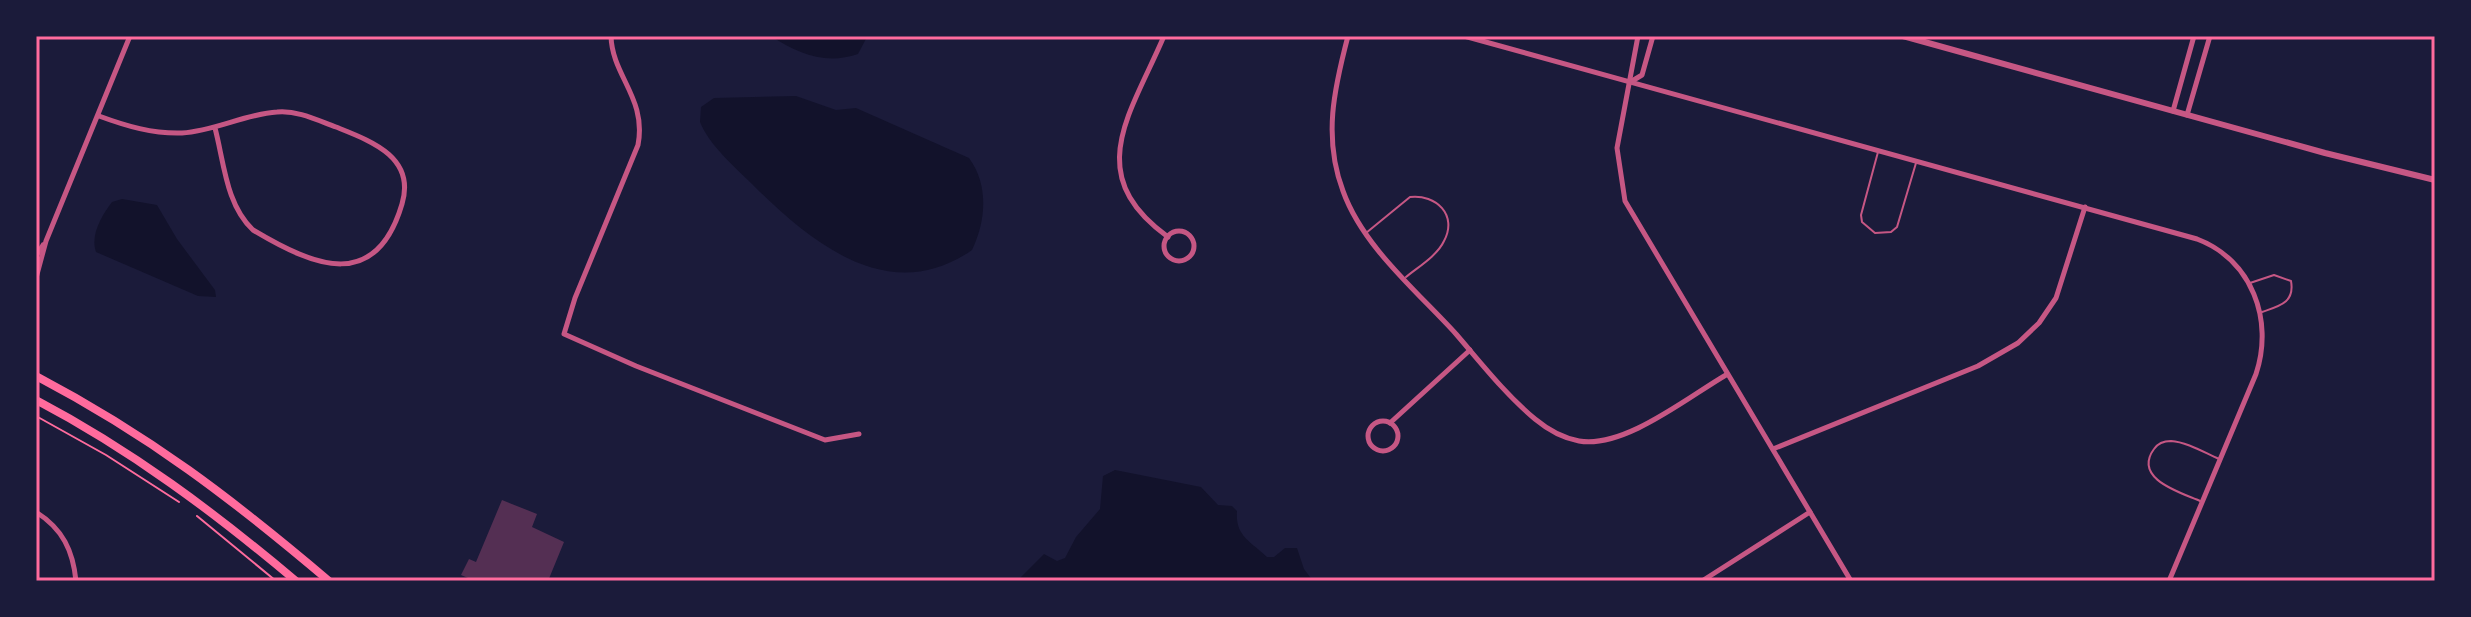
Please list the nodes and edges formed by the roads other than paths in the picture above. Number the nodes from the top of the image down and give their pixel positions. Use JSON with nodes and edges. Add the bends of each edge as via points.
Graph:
{"nodes":[{"id":1,"x":130,"y":36,"type":"edge"},
{"id":2,"x":611,"y":36,"type":"edge"},
{"id":3,"x":1164,"y":36,"type":"edge"},
{"id":4,"x":1348,"y":36,"type":"edge"},
{"id":5,"x":1464,"y":36,"type":"edge"},
{"id":6,"x":1638,"y":36,"type":"edge"},
{"id":7,"x":1653,"y":36,"type":"edge"},
{"id":8,"x":1903,"y":36,"type":"edge"},
{"id":9,"x":2194,"y":36,"type":"edge"},
{"id":10,"x":2210,"y":36,"type":"edge"},
{"id":11,"x":1631,"y":82,"type":"junction"},
{"id":12,"x":2173,"y":111,"type":"junction"},
{"id":13,"x":2187,"y":115,"type":"junction"},
{"id":14,"x":99,"y":116,"type":"junction"},
{"id":15,"x":215,"y":128,"type":"junction"},
{"id":16,"x":1878,"y":150,"type":"junction"},
{"id":17,"x":1917,"y":161,"type":"junction"},
{"id":18,"x":2435,"y":180,"type":"edge"},
{"id":19,"x":2085,"y":207,"type":"junction"},
{"id":20,"x":1366,"y":233,"type":"junction"},
{"id":21,"x":1168,"y":237,"type":"junction"},
{"id":22,"x":46,"y":241,"type":"junction"},
{"id":23,"x":36,"y":256,"type":"edge"},
{"id":24,"x":36,"y":278,"type":"edge"},
{"id":25,"x":1405,"y":278,"type":"junction"},
{"id":26,"x":2250,"y":283,"type":"junction"},
{"id":27,"x":2261,"y":312,"type":"junction"},
{"id":28,"x":1470,"y":350,"type":"junction"},
{"id":29,"x":1726,"y":375,"type":"junction"},
{"id":30,"x":36,"y":376,"type":"edge"},
{"id":31,"x":36,"y":400,"type":"edge"},
{"id":32,"x":1390,"y":423,"type":"junction"},
{"id":33,"x":859,"y":434,"type":"dead end"},
{"id":34,"x":1773,"y":449,"type":"junction"},
{"id":35,"x":2220,"y":460,"type":"junction"},
{"id":36,"x":2202,"y":502,"type":"junction"},
{"id":37,"x":36,"y":512,"type":"edge"},
{"id":38,"x":1810,"y":512,"type":"junction"},
{"id":39,"x":76,"y":581,"type":"edge"},
{"id":40,"x":296,"y":581,"type":"edge"},
{"id":41,"x":329,"y":581,"type":"edge"},
{"id":42,"x":1702,"y":581,"type":"edge"},
{"id":43,"x":1851,"y":581,"type":"edge"},
{"id":44,"x":2169,"y":581,"type":"edge"}],
"edges":[{"from":1,"to":14,"type":"street"},
{"from":2,"to":33,"type":"street","via":[[642,124],[564,334],[825,440]]},
{"from":3,"to":21,"type":"street","via":[[1123,133],[1117,165],[1139,213]]},
{"from":4,"to":20,"type":"street","via":[[1334,90],[1331,135],[1343,192]]},
{"from":5,"to":11,"type":"street"},
{"from":6,"to":11,"type":"street"},
{"from":7,"to":11,"type":"street","via":[[1642,75]]},
{"from":8,"to":12,"type":"street"},
{"from":9,"to":12,"type":"street"},
{"from":10,"to":13,"type":"street"},
{"from":11,"to":16,"type":"street"},
{"from":11,"to":29,"type":"street","via":[[1617,148],[1625,201]]},
{"from":12,"to":13,"type":"street"},
{"from":13,"to":18,"type":"street"},
{"from":14,"to":15,"type":"street","via":[[163,133]]},
{"from":14,"to":22,"type":"street"},
{"from":15,"to":15,"type":"street","via":[[282,111],[384,148],[400,166],[405,192],[384,245],[360,262],[336,264],[253,230],[233,201]]},
{"from":16,"to":17,"type":"street"},
{"from":16,"to":17,"type":"lane","via":[[1861,215],[1875,233],[1897,227]]},
{"from":17,"to":19,"type":"street"},
{"from":19,"to":26,"type":"street","via":[[2204,241],[2228,257]]},
{"from":19,"to":34,"type":"street","via":[[2061,287],[2047,313],[2018,343],[1978,366]]},
{"from":20,"to":25,"type":"street"},
{"from":20,"to":25,"type":"lane","via":[[1410,197],[1439,203],[1448,222],[1445,240]]},
{"from":21,"to":21,"type":"street","via":[[1164,248],[1171,258],[1191,255],[1194,243],[1189,236],[1179,232]]},
{"from":22,"to":23,"type":"street"},
{"from":22,"to":24,"type":"street"},
{"from":25,"to":28,"type":"street"},
{"from":26,"to":27,"type":"street"},
{"from":26,"to":27,"type":"lane","via":[[2274,275],[2291,281],[2286,303]]},
{"from":27,"to":35,"type":"street","via":[[2261,361]]},
{"from":28,"to":29,"type":"street","via":[[1536,419],[1579,441],[1629,433]]},
{"from":28,"to":32,"type":"street"},
{"from":29,"to":34,"type":"street"},
{"from":30,"to":41,"type":"main road","via":[[192,469]]},
{"from":31,"to":40,"type":"main road","via":[[157,471]]},
{"from":32,"to":32,"type":"street","via":[[1380,421],[1369,430],[1370,443],[1377,449],[1386,450],[1396,441]]},
{"from":34,"to":38,"type":"street"},
{"from":35,"to":36,"type":"street"},
{"from":35,"to":36,"type":"lane","via":[[2170,441],[2159,444],[2152,454],[2156,481]]},
{"from":36,"to":44,"type":"street"},
{"from":37,"to":39,"type":"street","via":[[71,551]]},
{"from":38,"to":42,"type":"street"},
{"from":38,"to":43,"type":"street"}]}
